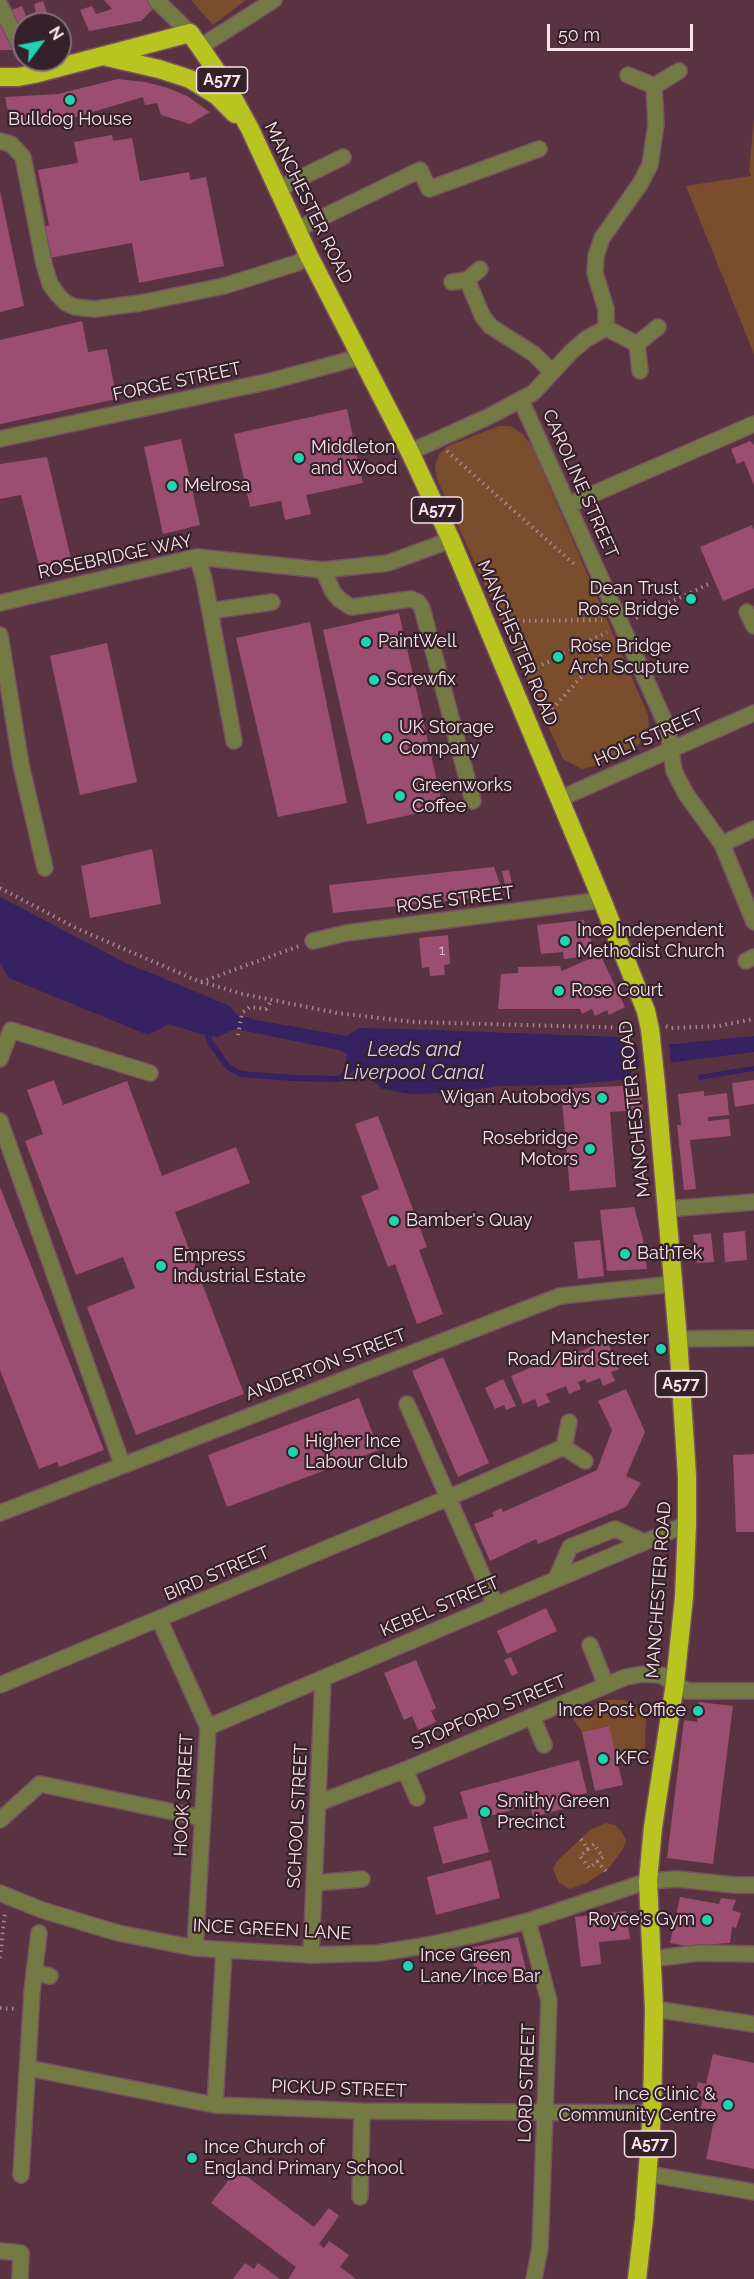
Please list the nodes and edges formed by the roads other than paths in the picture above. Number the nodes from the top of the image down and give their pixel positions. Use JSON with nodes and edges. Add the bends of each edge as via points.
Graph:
{"nodes":[{"id":1,"x":156,"y":0,"type":"edge"},
{"id":2,"x":274,"y":0,"type":"edge"},
{"id":3,"x":0,"y":5,"type":"edge"},
{"id":4,"x":12,"y":30,"type":"edge"},
{"id":5,"x":195,"y":40,"type":"junction"},
{"id":6,"x":102,"y":56,"type":"junction"},
{"id":7,"x":72,"y":61,"type":"edge"},
{"id":8,"x":679,"y":71,"type":"dead end"},
{"id":9,"x":24,"y":72,"type":"edge"},
{"id":10,"x":628,"y":75,"type":"dead end"},
{"id":11,"x":0,"y":77,"type":"edge"},
{"id":12,"x":654,"y":86,"type":"junction"},
{"id":13,"x":250,"y":129,"type":"junction"},
{"id":14,"x":0,"y":141,"type":"edge"},
{"id":15,"x":540,"y":148,"type":"dead end"},
{"id":16,"x":344,"y":157,"type":"dead end"},
{"id":17,"x":278,"y":189,"type":"junction"},
{"id":18,"x":297,"y":230,"type":"junction"},
{"id":19,"x":309,"y":256,"type":"junction"},
{"id":20,"x":480,"y":269,"type":"dead end"},
{"id":21,"x":658,"y":327,"type":"dead end"},
{"id":22,"x":606,"y":328,"type":"junction"},
{"id":23,"x":637,"y":344,"type":"junction"},
{"id":24,"x":360,"y":357,"type":"junction"},
{"id":25,"x":640,"y":371,"type":"dead end"},
{"id":26,"x":552,"y":372,"type":"junction"},
{"id":27,"x":521,"y":400,"type":"junction"},
{"id":28,"x":754,"y":424,"type":"edge"},
{"id":29,"x":0,"y":439,"type":"edge"},
{"id":30,"x":410,"y":452,"type":"junction"},
{"id":31,"x":568,"y":505,"type":"junction"},
{"id":32,"x":451,"y":540,"type":"junction"},
{"id":33,"x":197,"y":557,"type":"junction"},
{"id":34,"x":323,"y":570,"type":"junction"},
{"id":35,"x":272,"y":602,"type":"dead end"},
{"id":36,"x":0,"y":603,"type":"edge"},
{"id":37,"x":210,"y":611,"type":"junction"},
{"id":38,"x":747,"y":612,"type":"dead end"},
{"id":39,"x":754,"y":626,"type":"edge"},
{"id":40,"x":0,"y":635,"type":"edge"},
{"id":41,"x":754,"y":713,"type":"edge"},
{"id":42,"x":234,"y":741,"type":"dead end"},
{"id":43,"x":671,"y":750,"type":"junction"},
{"id":44,"x":559,"y":799,"type":"junction"},
{"id":45,"x":473,"y":801,"type":"dead end"},
{"id":46,"x":754,"y":829,"type":"edge"},
{"id":47,"x":722,"y":844,"type":"junction"},
{"id":48,"x":45,"y":868,"type":"dead end"},
{"id":49,"x":602,"y":900,"type":"junction"},
{"id":50,"x":754,"y":922,"type":"edge"},
{"id":51,"x":313,"y":941,"type":"road end"},
{"id":52,"x":0,"y":1059,"type":"edge"},
{"id":53,"x":150,"y":1073,"type":"dead end"},
{"id":54,"x":0,"y":1121,"type":"edge"},
{"id":55,"x":754,"y":1202,"type":"edge"},
{"id":56,"x":667,"y":1209,"type":"junction"},
{"id":57,"x":673,"y":1284,"type":"junction"},
{"id":58,"x":754,"y":1338,"type":"edge"},
{"id":59,"x":678,"y":1339,"type":"junction"},
{"id":60,"x":407,"y":1404,"type":"dead end"},
{"id":61,"x":569,"y":1422,"type":"dead end"},
{"id":62,"x":564,"y":1447,"type":"junction"},
{"id":63,"x":585,"y":1461,"type":"dead end"},
{"id":64,"x":122,"y":1464,"type":"junction"},
{"id":65,"x":448,"y":1498,"type":"junction"},
{"id":66,"x":0,"y":1513,"type":"edge"},
{"id":67,"x":687,"y":1524,"type":"junction"},
{"id":68,"x":644,"y":1542,"type":"junction"},
{"id":69,"x":556,"y":1579,"type":"junction"},
{"id":70,"x":495,"y":1604,"type":"junction"},
{"id":71,"x":159,"y":1619,"type":"junction"},
{"id":72,"x":590,"y":1646,"type":"dead end"},
{"id":73,"x":323,"y":1679,"type":"junction"},
{"id":74,"x":675,"y":1683,"type":"junction"},
{"id":75,"x":0,"y":1685,"type":"edge"},
{"id":76,"x":606,"y":1685,"type":"junction"},
{"id":77,"x":754,"y":1691,"type":"edge"},
{"id":78,"x":532,"y":1716,"type":"junction"},
{"id":79,"x":208,"y":1727,"type":"junction"},
{"id":80,"x":544,"y":1745,"type":"dead end"},
{"id":81,"x":405,"y":1770,"type":"junction"},
{"id":82,"x":417,"y":1798,"type":"dead end"},
{"id":83,"x":318,"y":1803,"type":"junction"},
{"id":84,"x":202,"y":1818,"type":"junction"},
{"id":85,"x":0,"y":1820,"type":"edge"},
{"id":86,"x":362,"y":1879,"type":"dead end"},
{"id":87,"x":648,"y":1881,"type":"junction"},
{"id":88,"x":314,"y":1883,"type":"junction"},
{"id":89,"x":754,"y":1885,"type":"edge"},
{"id":90,"x":3,"y":1894,"type":"edge"},
{"id":91,"x":528,"y":1921,"type":"junction"},
{"id":92,"x":39,"y":1934,"type":"dead end"},
{"id":93,"x":195,"y":1948,"type":"junction"},
{"id":94,"x":224,"y":1951,"type":"junction"},
{"id":95,"x":754,"y":1954,"type":"edge"},
{"id":96,"x":311,"y":1955,"type":"junction"},
{"id":97,"x":651,"y":1959,"type":"junction"},
{"id":98,"x":34,"y":1972,"type":"junction"},
{"id":99,"x":50,"y":1976,"type":"dead end"},
{"id":100,"x":654,"y":2009,"type":"junction"},
{"id":101,"x":754,"y":2024,"type":"edge"},
{"id":102,"x":28,"y":2068,"type":"junction"},
{"id":103,"x":215,"y":2105,"type":"junction"},
{"id":104,"x":362,"y":2111,"type":"junction"},
{"id":105,"x":545,"y":2111,"type":"junction"},
{"id":106,"x":652,"y":2113,"type":"junction"},
{"id":107,"x":648,"y":2174,"type":"junction"},
{"id":108,"x":21,"y":2175,"type":"dead end"},
{"id":109,"x":754,"y":2192,"type":"edge"},
{"id":110,"x":360,"y":2197,"type":"dead end"},
{"id":111,"x":0,"y":2251,"type":"edge"},
{"id":112,"x":20,"y":2279,"type":"edge"},
{"id":113,"x":534,"y":2279,"type":"edge"},
{"id":114,"x":637,"y":2279,"type":"edge"}],
"edges":[{"from":1,"to":5,"type":"street"},
{"from":2,"to":5,"type":"street"},
{"from":3,"to":4,"type":"street"},
{"from":5,"to":6,"type":"highway"},
{"from":5,"to":13,"type":"highway","name":"MANCHESTER ROAD","number":"A577"},
{"from":6,"to":7,"type":"highway"},
{"from":6,"to":13,"type":"highway","via":[[190,79],[216,95]]},
{"from":8,"to":12,"type":"street"},
{"from":9,"to":11,"type":"highway","via":[[18,77]]},
{"from":10,"to":12,"type":"street"},
{"from":12,"to":22,"type":"street","via":[[656,124],[650,165],[602,238],[596,256],[595,273],[606,309]]},
{"from":13,"to":17,"type":"highway","name":"MANCHESTER ROAD","number":"A577"},
{"from":14,"to":19,"type":"street","via":[[11,144],[23,157],[44,264],[58,295],[75,307],[95,309],[140,303],[224,286]]},
{"from":15,"to":18,"type":"street","via":[[429,189],[420,170]]},
{"from":16,"to":17,"type":"street"},
{"from":17,"to":18,"type":"highway","name":"MANCHESTER ROAD","number":"A577"},
{"from":18,"to":19,"type":"highway","name":"MANCHESTER ROAD","number":"A577"},
{"from":19,"to":24,"type":"highway","name":"MANCHESTER ROAD","number":"A577"},
{"from":20,"to":26,"type":"street","via":[[460,281],[483,317]]},
{"from":21,"to":23,"type":"street"},
{"from":22,"to":23,"type":"street"},
{"from":22,"to":26,"type":"street","via":[[586,339]]},
{"from":23,"to":25,"type":"street"},
{"from":24,"to":29,"type":"street","name":"FORGE STREET","via":[[271,381]]},
{"from":24,"to":30,"type":"highway","name":"MANCHESTER ROAD","number":"A577"},
{"from":26,"to":27,"type":"street"},
{"from":27,"to":30,"type":"street"},
{"from":27,"to":31,"type":"street","name":"CAROLINE STREET"},
{"from":28,"to":31,"type":"street"},
{"from":30,"to":32,"type":"highway","name":"MANCHESTER ROAD","number":"A577"},
{"from":31,"to":43,"type":"street","name":"CAROLINE STREET","via":[[668,729]]},
{"from":32,"to":34,"type":"street","name":"ROSEBRIDGE WAY","via":[[388,563]]},
{"from":32,"to":44,"type":"highway","name":"MANCHESTER ROAD","number":"A577"},
{"from":33,"to":34,"type":"street","name":"ROSEBRIDGE WAY"},
{"from":33,"to":36,"type":"street","name":"ROSEBRIDGE WAY"},
{"from":33,"to":37,"type":"street"},
{"from":34,"to":45,"type":"street","via":[[333,592],[351,608],[411,599],[422,608]]},
{"from":35,"to":37,"type":"street"},
{"from":37,"to":42,"type":"street"},
{"from":38,"to":39,"type":"street"},
{"from":40,"to":48,"type":"street","via":[[21,765]]},
{"from":41,"to":43,"type":"street","name":"HOLT STREET"},
{"from":43,"to":44,"type":"street","name":"HOLT STREET"},
{"from":43,"to":47,"type":"street","name":"CAROLINE STREET","via":[[674,771],[686,794]]},
{"from":44,"to":49,"type":"highway","name":"MANCHESTER ROAD","number":"A577"},
{"from":46,"to":47,"type":"street"},
{"from":47,"to":50,"type":"street","name":"CAROLINE STREET"},
{"from":49,"to":51,"type":"street","name":"ROSE STREET","via":[[346,933]]},
{"from":49,"to":56,"type":"highway","name":"MANCHESTER ROAD","number":"A577","via":[[651,1030]]},
{"from":52,"to":53,"type":"street","via":[[11,1030]]},
{"from":54,"to":64,"type":"street"},
{"from":55,"to":56,"type":"street"},
{"from":56,"to":57,"type":"highway","name":"MANCHESTER ROAD","number":"A577"},
{"from":57,"to":59,"type":"highway","name":"MANCHESTER ROAD","number":"A577"},
{"from":57,"to":64,"type":"street","name":"ANDERTON STREET","via":[[560,1296]]},
{"from":58,"to":59,"type":"street"},
{"from":59,"to":67,"type":"highway","name":"MANCHESTER ROAD","number":"A577"},
{"from":60,"to":65,"type":"street"},
{"from":61,"to":62,"type":"street"},
{"from":62,"to":63,"type":"street"},
{"from":62,"to":65,"type":"street","name":"BIRD STREET"},
{"from":64,"to":66,"type":"street","name":"ANDERTON STREET"},
{"from":65,"to":70,"type":"street"},
{"from":65,"to":71,"type":"street","name":"BIRD STREET"},
{"from":67,"to":68,"type":"street","name":"KEBEL STREET"},
{"from":67,"to":74,"type":"highway","name":"MANCHESTER ROAD","number":"A577"},
{"from":68,"to":69,"type":"street","name":"KEBEL STREET"},
{"from":68,"to":69,"type":"street","via":[[615,1529],[570,1547]]},
{"from":69,"to":70,"type":"street","name":"KEBEL STREET"},
{"from":70,"to":73,"type":"street","name":"KEBEL STREET"},
{"from":71,"to":75,"type":"street","name":"BIRD STREET"},
{"from":71,"to":79,"type":"street","name":"HOOK STREET"},
{"from":72,"to":76,"type":"street"},
{"from":73,"to":79,"type":"street","name":"KEBEL STREET"},
{"from":73,"to":83,"type":"street","name":"SCHOOL STREET"},
{"from":74,"to":76,"type":"street","name":"STOPFORD STREET","via":[[661,1675],[643,1674]]},
{"from":74,"to":77,"type":"street","name":"STOPFORD STREET","via":[[687,1691]]},
{"from":74,"to":87,"type":"highway","name":"MANCHESTER ROAD","number":"A577"},
{"from":76,"to":78,"type":"street","name":"STOPFORD STREET"},
{"from":78,"to":80,"type":"street"},
{"from":78,"to":81,"type":"street","name":"STOPFORD STREET"},
{"from":79,"to":84,"type":"street","name":"HOOK STREET"},
{"from":81,"to":82,"type":"street"},
{"from":81,"to":83,"type":"street","name":"STOPFORD STREET"},
{"from":83,"to":88,"type":"street","name":"SCHOOL STREET"},
{"from":84,"to":85,"type":"street","via":[[40,1784]]},
{"from":84,"to":93,"type":"street","name":"HOOK STREET"},
{"from":86,"to":88,"type":"street"},
{"from":87,"to":89,"type":"street","name":"INCE GREEN LANE","via":[[677,1879]]},
{"from":87,"to":91,"type":"street","name":"INCE GREEN LANE"},
{"from":87,"to":97,"type":"highway","name":"MANCHESTER ROAD","number":"A577"},
{"from":88,"to":96,"type":"street","name":"SCHOOL STREET"},
{"from":90,"to":93,"type":"street","name":"INCE GREEN LANE","via":[[118,1933]]},
{"from":91,"to":96,"type":"street","name":"INCE GREEN LANE","via":[[378,1953]]},
{"from":91,"to":105,"type":"street","name":"LORD STREET","via":[[549,2001]]},
{"from":92,"to":98,"type":"street"},
{"from":93,"to":94,"type":"street","name":"INCE GREEN LANE"},
{"from":94,"to":96,"type":"street","name":"INCE GREEN LANE"},
{"from":94,"to":103,"type":"street"},
{"from":95,"to":97,"type":"street","via":[[698,1953]]},
{"from":97,"to":100,"type":"highway","name":"MANCHESTER ROAD","number":"A577"},
{"from":98,"to":99,"type":"street"},
{"from":98,"to":102,"type":"street"},
{"from":100,"to":101,"type":"street"},
{"from":100,"to":106,"type":"highway","name":"MANCHESTER ROAD","number":"A577"},
{"from":102,"to":103,"type":"street","name":"PICKUP STREET"},
{"from":102,"to":108,"type":"street"},
{"from":103,"to":104,"type":"street","name":"PICKUP STREET"},
{"from":104,"to":105,"type":"street","name":"PICKUP STREET"},
{"from":104,"to":110,"type":"street"},
{"from":105,"to":106,"type":"street","name":"PICKUP STREET"},
{"from":105,"to":113,"type":"street","name":"LORD STREET","via":[[540,2248]]},
{"from":106,"to":107,"type":"highway","name":"MANCHESTER ROAD","number":"A577"},
{"from":107,"to":109,"type":"street"},
{"from":107,"to":114,"type":"highway","name":"MANCHESTER ROAD","number":"A577"},
{"from":111,"to":112,"type":"street","via":[[21,2253]]}]}
